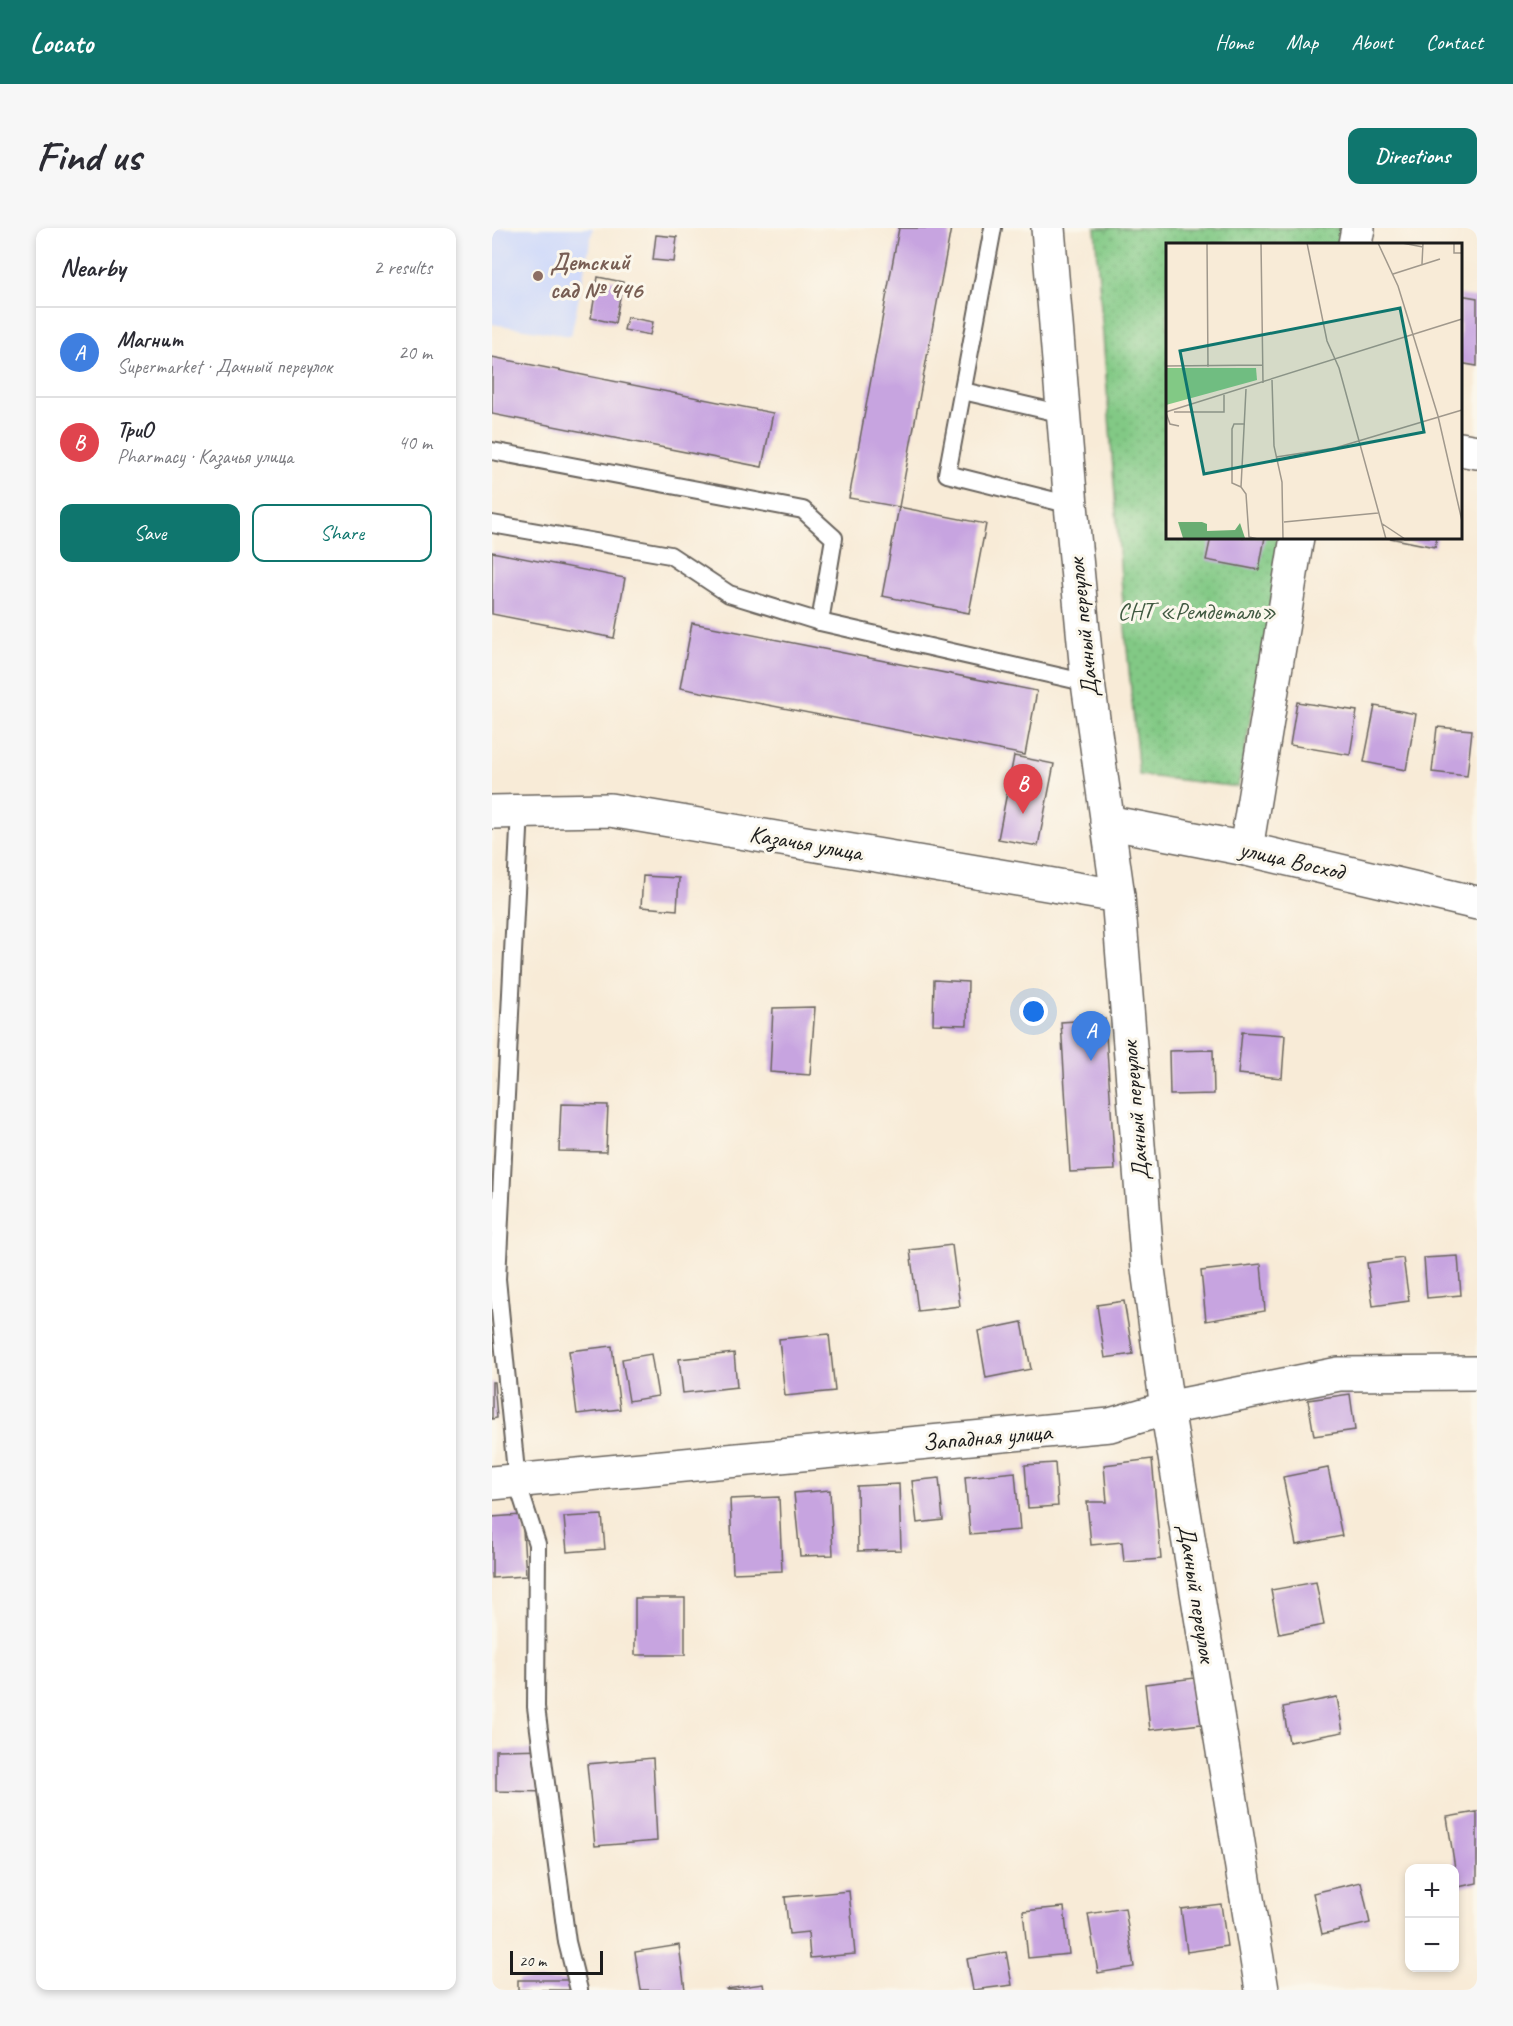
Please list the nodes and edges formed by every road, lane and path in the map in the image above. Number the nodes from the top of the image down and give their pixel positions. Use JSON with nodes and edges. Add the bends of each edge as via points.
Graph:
{"nodes":[{"id":1,"x":993,"y":228,"type":"edge"},
{"id":2,"x":1048,"y":228,"type":"edge"},
{"id":3,"x":1358,"y":228,"type":"edge"},
{"id":4,"x":1355,"y":243,"type":"edge"},
{"id":5,"x":963,"y":391,"type":"junction"},
{"id":6,"x":1063,"y":414,"type":"junction"},
{"id":7,"x":1462,"y":449,"type":"edge"},
{"id":8,"x":492,"y":451,"type":"edge"},
{"id":9,"x":1477,"y":452,"type":"edge"},
{"id":10,"x":1071,"y":505,"type":"junction"},
{"id":11,"x":492,"y":524,"type":"edge"},
{"id":12,"x":1297,"y":538,"type":"edge"},
{"id":13,"x":820,"y":622,"type":"junction"},
{"id":14,"x":1088,"y":683,"type":"junction"},
{"id":15,"x":506,"y":811,"type":"edge"},
{"id":16,"x":1107,"y":822,"type":"junction"},
{"id":17,"x":1246,"y":849,"type":"junction"},
{"id":18,"x":1118,"y":896,"type":"junction"},
{"id":19,"x":1477,"y":903,"type":"edge"},
{"id":20,"x":1477,"y":1373,"type":"edge"},
{"id":21,"x":1167,"y":1408,"type":"junction"},
{"id":22,"x":505,"y":1483,"type":"edge"},
{"id":23,"x":579,"y":1990,"type":"edge"},
{"id":24,"x":1262,"y":1990,"type":"edge"}],
"edges":[{"from":1,"to":5,"type":"lane"},
{"from":2,"to":6,"type":"street","name":"Дачный переулок"},
{"from":3,"to":4,"type":"street"},
{"from":5,"to":6,"type":"lane"},
{"from":5,"to":10,"type":"lane","via":[[947,474]]},
{"from":6,"to":10,"type":"street","name":"Дачный переулок"},
{"from":7,"to":9,"type":"street"},
{"from":8,"to":13,"type":"lane","via":[[803,510],[834,538]]},
{"from":10,"to":14,"type":"street","name":"Дачный переулок"},
{"from":11,"to":13,"type":"lane","via":[[670,555],[729,594]]},
{"from":12,"to":17,"type":"street"},
{"from":13,"to":14,"type":"lane"},
{"from":14,"to":16,"type":"street","name":"Дачный переулок"},
{"from":15,"to":18,"type":"street","name":"Казачья улица","via":[[610,810]]},
{"from":15,"to":22,"type":"lane","via":[[497,1279]]},
{"from":16,"to":17,"type":"street","name":"улица Восход"},
{"from":16,"to":18,"type":"street","name":"Дачный переулок"},
{"from":17,"to":19,"type":"street","name":"улица Восход"},
{"from":18,"to":21,"type":"street","name":"Дачный переулок","via":[[1148,1269]]},
{"from":20,"to":21,"type":"street","name":"Западная улица","via":[[1339,1374]]},
{"from":21,"to":22,"type":"street","name":"Западная улица","via":[[1110,1425]]},
{"from":21,"to":24,"type":"street","name":"Дачный переулок"},
{"from":22,"to":23,"type":"lane","via":[[537,1544],[536,1707],[567,1942]]}]}
